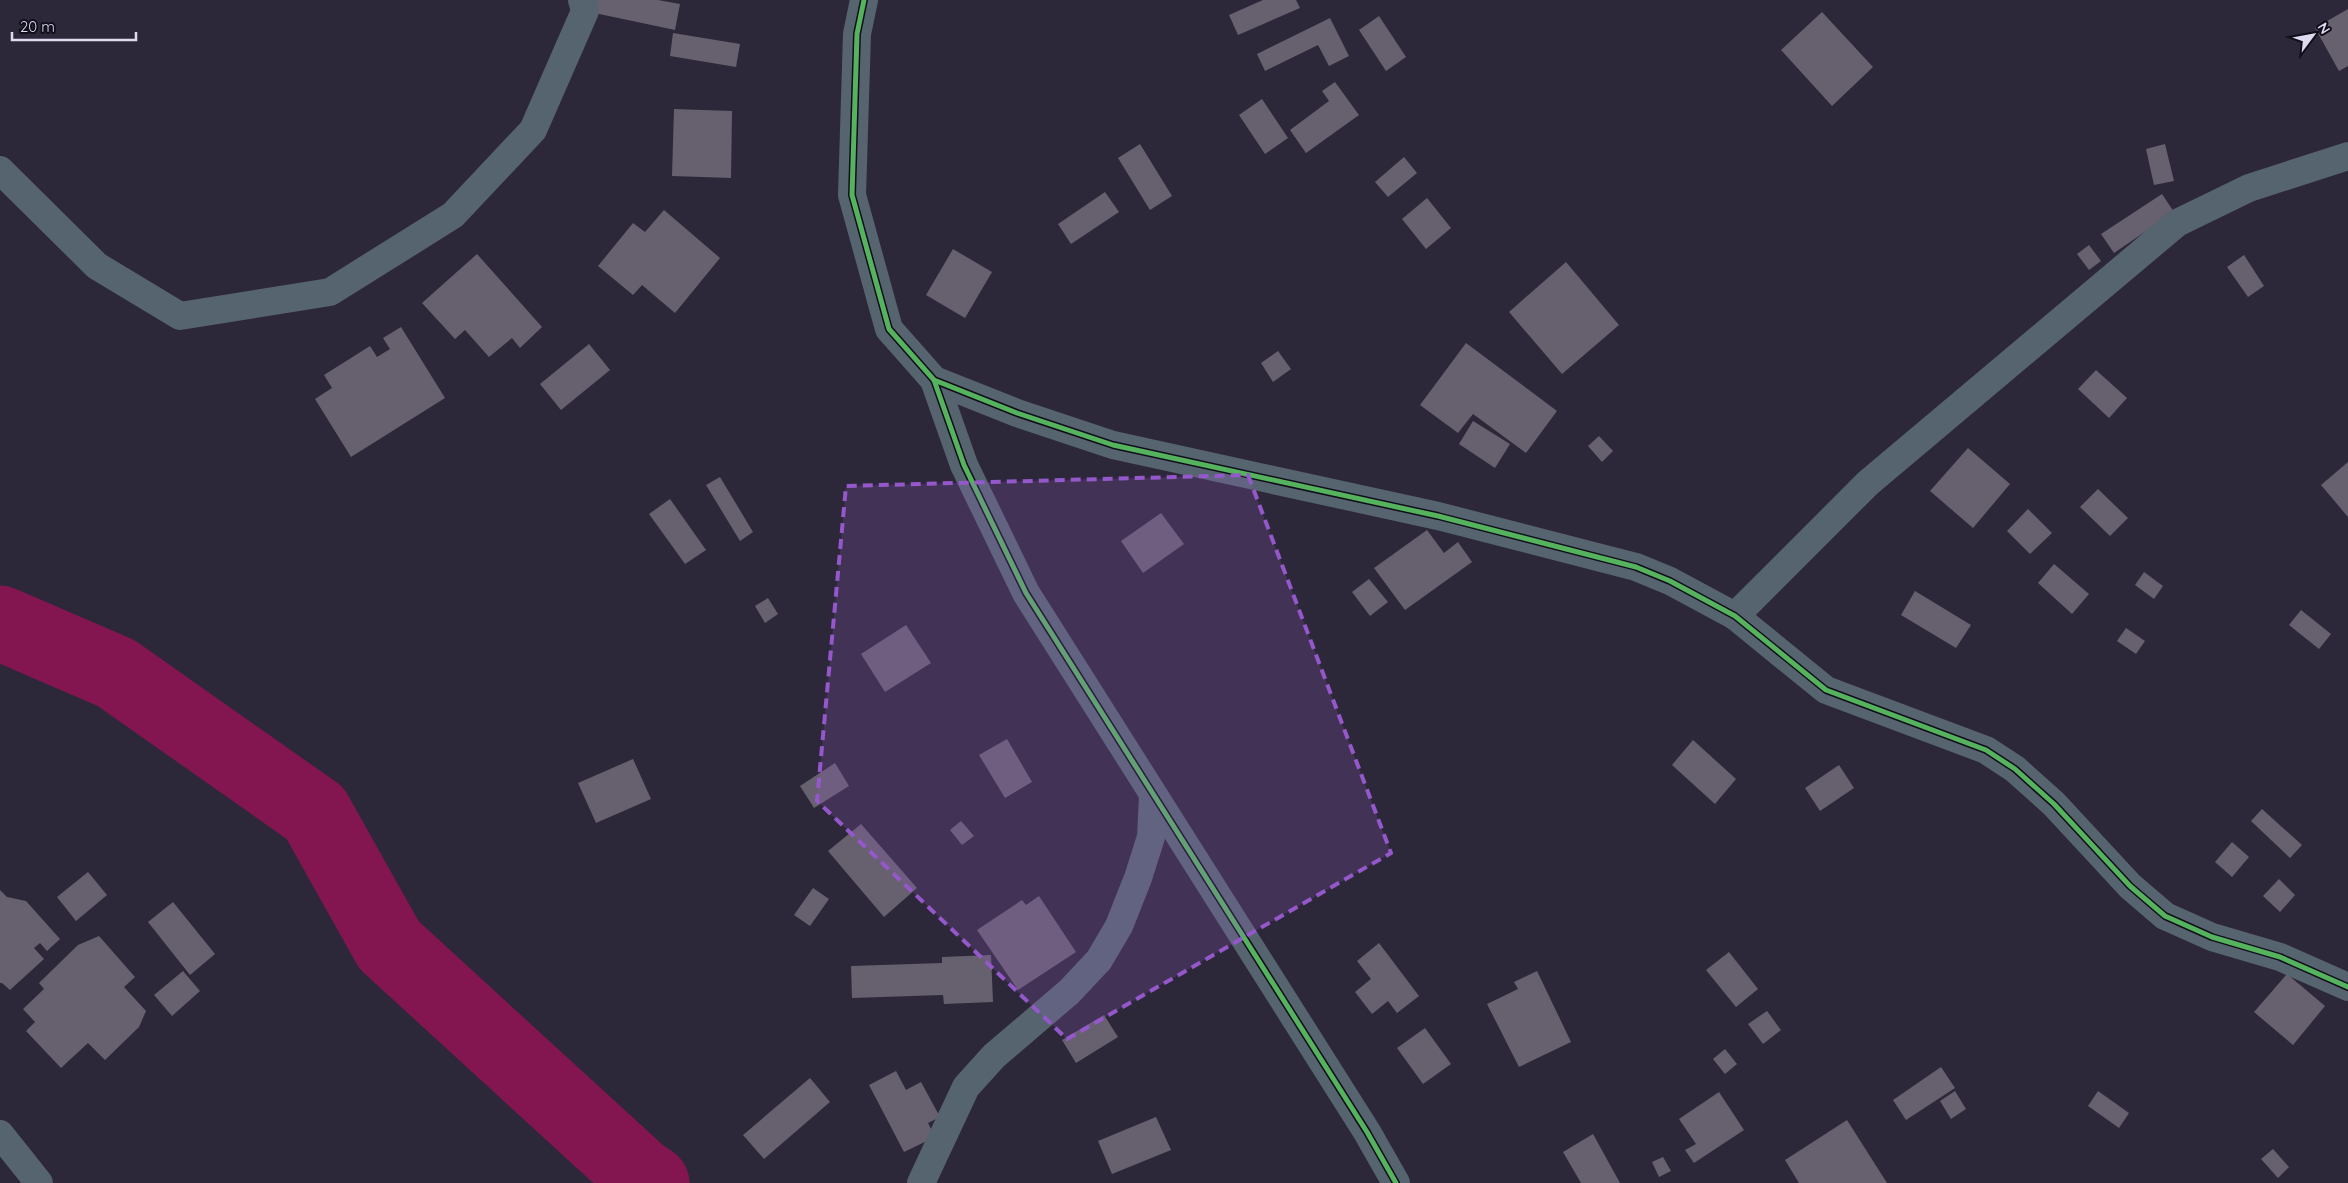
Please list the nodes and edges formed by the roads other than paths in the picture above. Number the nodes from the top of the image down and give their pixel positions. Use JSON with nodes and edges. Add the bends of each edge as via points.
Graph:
{"nodes":[{"id":1,"x":582,"y":0,"type":"edge"},
{"id":2,"x":864,"y":0,"type":"edge"},
{"id":3,"x":2348,"y":156,"type":"edge"},
{"id":4,"x":0,"y":170,"type":"edge"},
{"id":5,"x":934,"y":380,"type":"junction"},
{"id":6,"x":1735,"y":616,"type":"junction"},
{"id":7,"x":1153,"y":796,"type":"junction"},
{"id":8,"x":2348,"y":987,"type":"edge"},
{"id":9,"x":0,"y":1134,"type":"edge"},
{"id":10,"x":39,"y":1183,"type":"edge"},
{"id":11,"x":921,"y":1183,"type":"edge"},
{"id":12,"x":1396,"y":1183,"type":"edge"}],
"edges":[{"from":1,"to":4,"type":"street","via":[[585,11],[533,130],[453,215],[330,292],[180,316],[98,266]]},
{"from":2,"to":5,"type":"street","via":[[857,34],[852,195],[889,329]]},
{"from":3,"to":6,"type":"street","via":[[2249,188],[2177,223],[1868,483]]},
{"from":5,"to":6,"type":"street","via":[[1017,413],[1113,445],[1438,516],[1636,567],[1670,581]]},
{"from":5,"to":7,"type":"street","via":[[964,465],[1026,593]]},
{"from":6,"to":8,"type":"street","via":[[1826,690],[1986,750],[2015,769],[2054,804],[2130,886],[2165,916],[2212,937],[2280,957]]},
{"from":7,"to":11,"type":"street","via":[[1152,837],[1119,926],[1099,960],[1070,992],[994,1056],[966,1088]]},
{"from":7,"to":12,"type":"street","via":[[1367,1132]]},
{"from":9,"to":10,"type":"street"}]}
